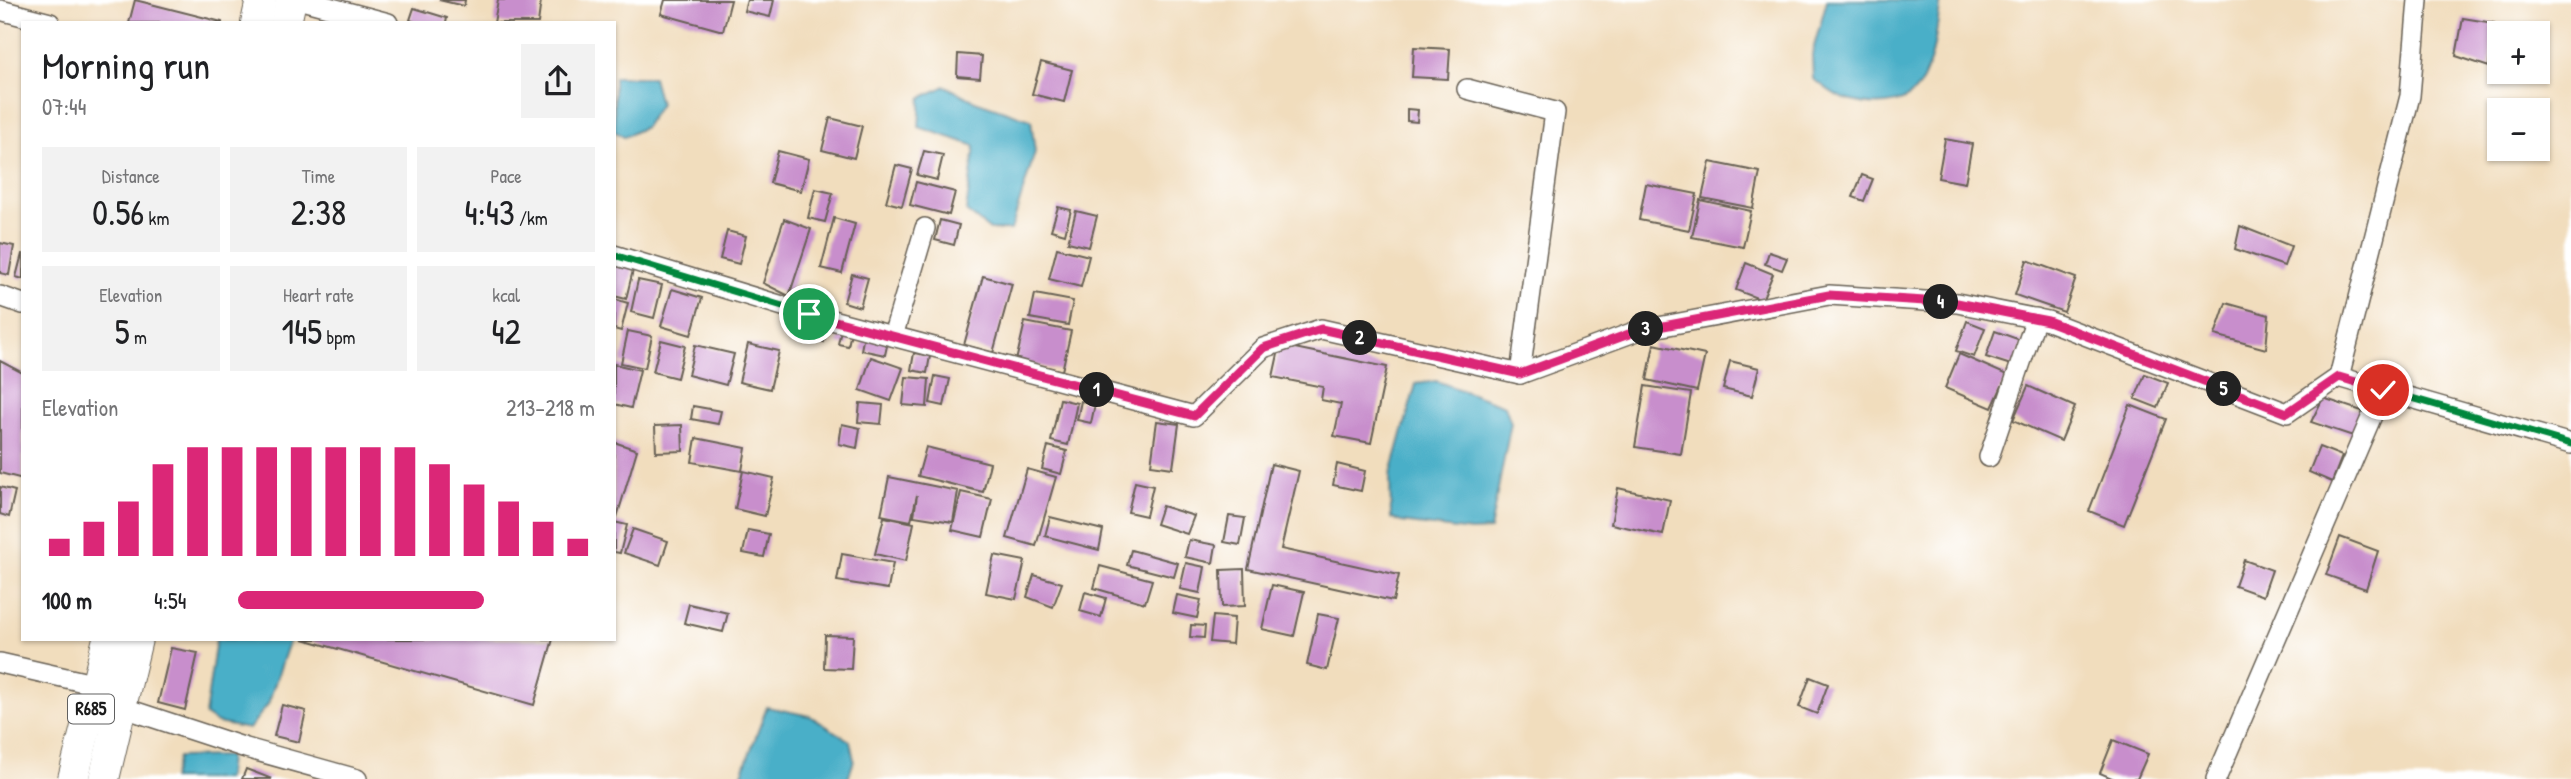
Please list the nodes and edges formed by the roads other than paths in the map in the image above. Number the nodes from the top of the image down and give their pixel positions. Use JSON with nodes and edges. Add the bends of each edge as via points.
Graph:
{"nodes":[{"id":1,"x":261,"y":0,"type":"edge"},
{"id":2,"x":291,"y":0,"type":"edge"},
{"id":3,"x":302,"y":0,"type":"edge"},
{"id":4,"x":2418,"y":0,"type":"edge"},
{"id":5,"x":0,"y":10,"type":"edge"},
{"id":6,"x":42,"y":21,"type":"edge"},
{"id":7,"x":256,"y":21,"type":"edge"},
{"id":8,"x":286,"y":21,"type":"edge"},
{"id":9,"x":381,"y":21,"type":"edge"},
{"id":10,"x":1467,"y":89,"type":"dead end"},
{"id":11,"x":925,"y":228,"type":"dead end"},
{"id":12,"x":616,"y":256,"type":"edge"},
{"id":13,"x":0,"y":296,"type":"edge"},
{"id":14,"x":21,"y":303,"type":"edge"},
{"id":15,"x":2036,"y":318,"type":"junction"},
{"id":16,"x":893,"y":336,"type":"junction"},
{"id":17,"x":1520,"y":374,"type":"junction"},
{"id":18,"x":2339,"y":377,"type":"junction"},
{"id":19,"x":2383,"y":390,"type":"junction"},
{"id":20,"x":2571,"y":444,"type":"edge"},
{"id":21,"x":1989,"y":457,"type":"dead end"},
{"id":22,"x":108,"y":641,"type":"edge"},
{"id":23,"x":137,"y":641,"type":"edge"},
{"id":24,"x":0,"y":663,"type":"edge"},
{"id":25,"x":97,"y":685,"type":"junction"},
{"id":26,"x":121,"y":707,"type":"junction"},
{"id":27,"x":73,"y":779,"type":"edge"},
{"id":28,"x":104,"y":779,"type":"edge"},
{"id":29,"x":358,"y":779,"type":"edge"},
{"id":30,"x":2216,"y":779,"type":"edge"}],
"edges":[{"from":1,"to":7,"type":"main road"},
{"from":2,"to":8,"type":"main road"},
{"from":3,"to":9,"type":"street"},
{"from":4,"to":18,"type":"street","via":[[2410,96]]},
{"from":5,"to":6,"type":"street"},
{"from":10,"to":17,"type":"street","via":[[1555,112]]},
{"from":11,"to":16,"type":"street"},
{"from":12,"to":16,"type":"street"},
{"from":13,"to":14,"type":"street"},
{"from":15,"to":17,"type":"street","via":[[1957,303],[1829,295],[1637,331]]},
{"from":15,"to":18,"type":"street","via":[[2287,413]]},
{"from":15,"to":21,"type":"street"},
{"from":16,"to":17,"type":"street","via":[[1194,416],[1263,348],[1321,329]]},
{"from":18,"to":19,"type":"street"},
{"from":19,"to":20,"type":"street"},
{"from":19,"to":30,"type":"street"},
{"from":22,"to":25,"type":"main road","number":"R685"},
{"from":23,"to":26,"type":"main road","number":"R685"},
{"from":24,"to":25,"type":"street"},
{"from":25,"to":27,"type":"main road","number":"R685"},
{"from":26,"to":28,"type":"main road","number":"R685"},
{"from":26,"to":29,"type":"street"}]}
